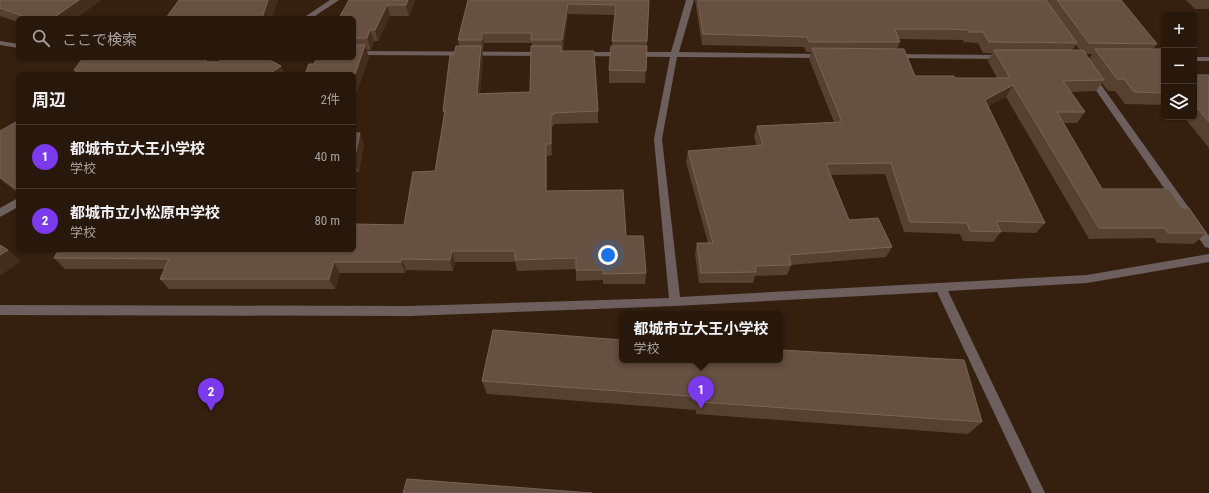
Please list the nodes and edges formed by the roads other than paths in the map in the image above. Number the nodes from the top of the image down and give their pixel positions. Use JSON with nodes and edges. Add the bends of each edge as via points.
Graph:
{"nodes":[{"id":1,"x":335,"y":0,"type":"edge"},
{"id":2,"x":690,"y":0,"type":"edge"},
{"id":3,"x":310,"y":16,"type":"edge"},
{"id":4,"x":0,"y":43,"type":"edge"},
{"id":5,"x":16,"y":46,"type":"edge"},
{"id":6,"x":356,"y":53,"type":"edge"},
{"id":7,"x":554,"y":54,"type":"edge"},
{"id":8,"x":570,"y":54,"type":"edge"},
{"id":9,"x":674,"y":55,"type":"junction"},
{"id":10,"x":832,"y":56,"type":"edge"},
{"id":11,"x":887,"y":56,"type":"edge"},
{"id":12,"x":1014,"y":57,"type":"edge"},
{"id":13,"x":1197,"y":59,"type":"edge"},
{"id":14,"x":1209,"y":59,"type":"edge"},
{"id":15,"x":1086,"y":70,"type":"edge"},
{"id":16,"x":16,"y":203,"type":"edge"},
{"id":17,"x":0,"y":213,"type":"edge"},
{"id":18,"x":1209,"y":244,"type":"edge"},
{"id":19,"x":1209,"y":258,"type":"edge"},
{"id":20,"x":940,"y":288,"type":"junction"},
{"id":21,"x":675,"y":302,"type":"junction"},
{"id":22,"x":0,"y":310,"type":"edge"},
{"id":23,"x":1039,"y":493,"type":"edge"}],
"edges":[{"from":1,"to":3,"type":"street"},
{"from":2,"to":9,"type":"street"},
{"from":4,"to":5,"type":"street"},
{"from":6,"to":7,"type":"street"},
{"from":8,"to":9,"type":"street"},
{"from":9,"to":10,"type":"street"},
{"from":9,"to":21,"type":"street","via":[[658,139]]},
{"from":11,"to":12,"type":"street"},
{"from":13,"to":14,"type":"street"},
{"from":15,"to":18,"type":"street"},
{"from":16,"to":17,"type":"street"},
{"from":19,"to":20,"type":"street","via":[[1087,280]]},
{"from":20,"to":21,"type":"street"},
{"from":20,"to":23,"type":"street"},
{"from":21,"to":22,"type":"street","via":[[409,311]]}]}
